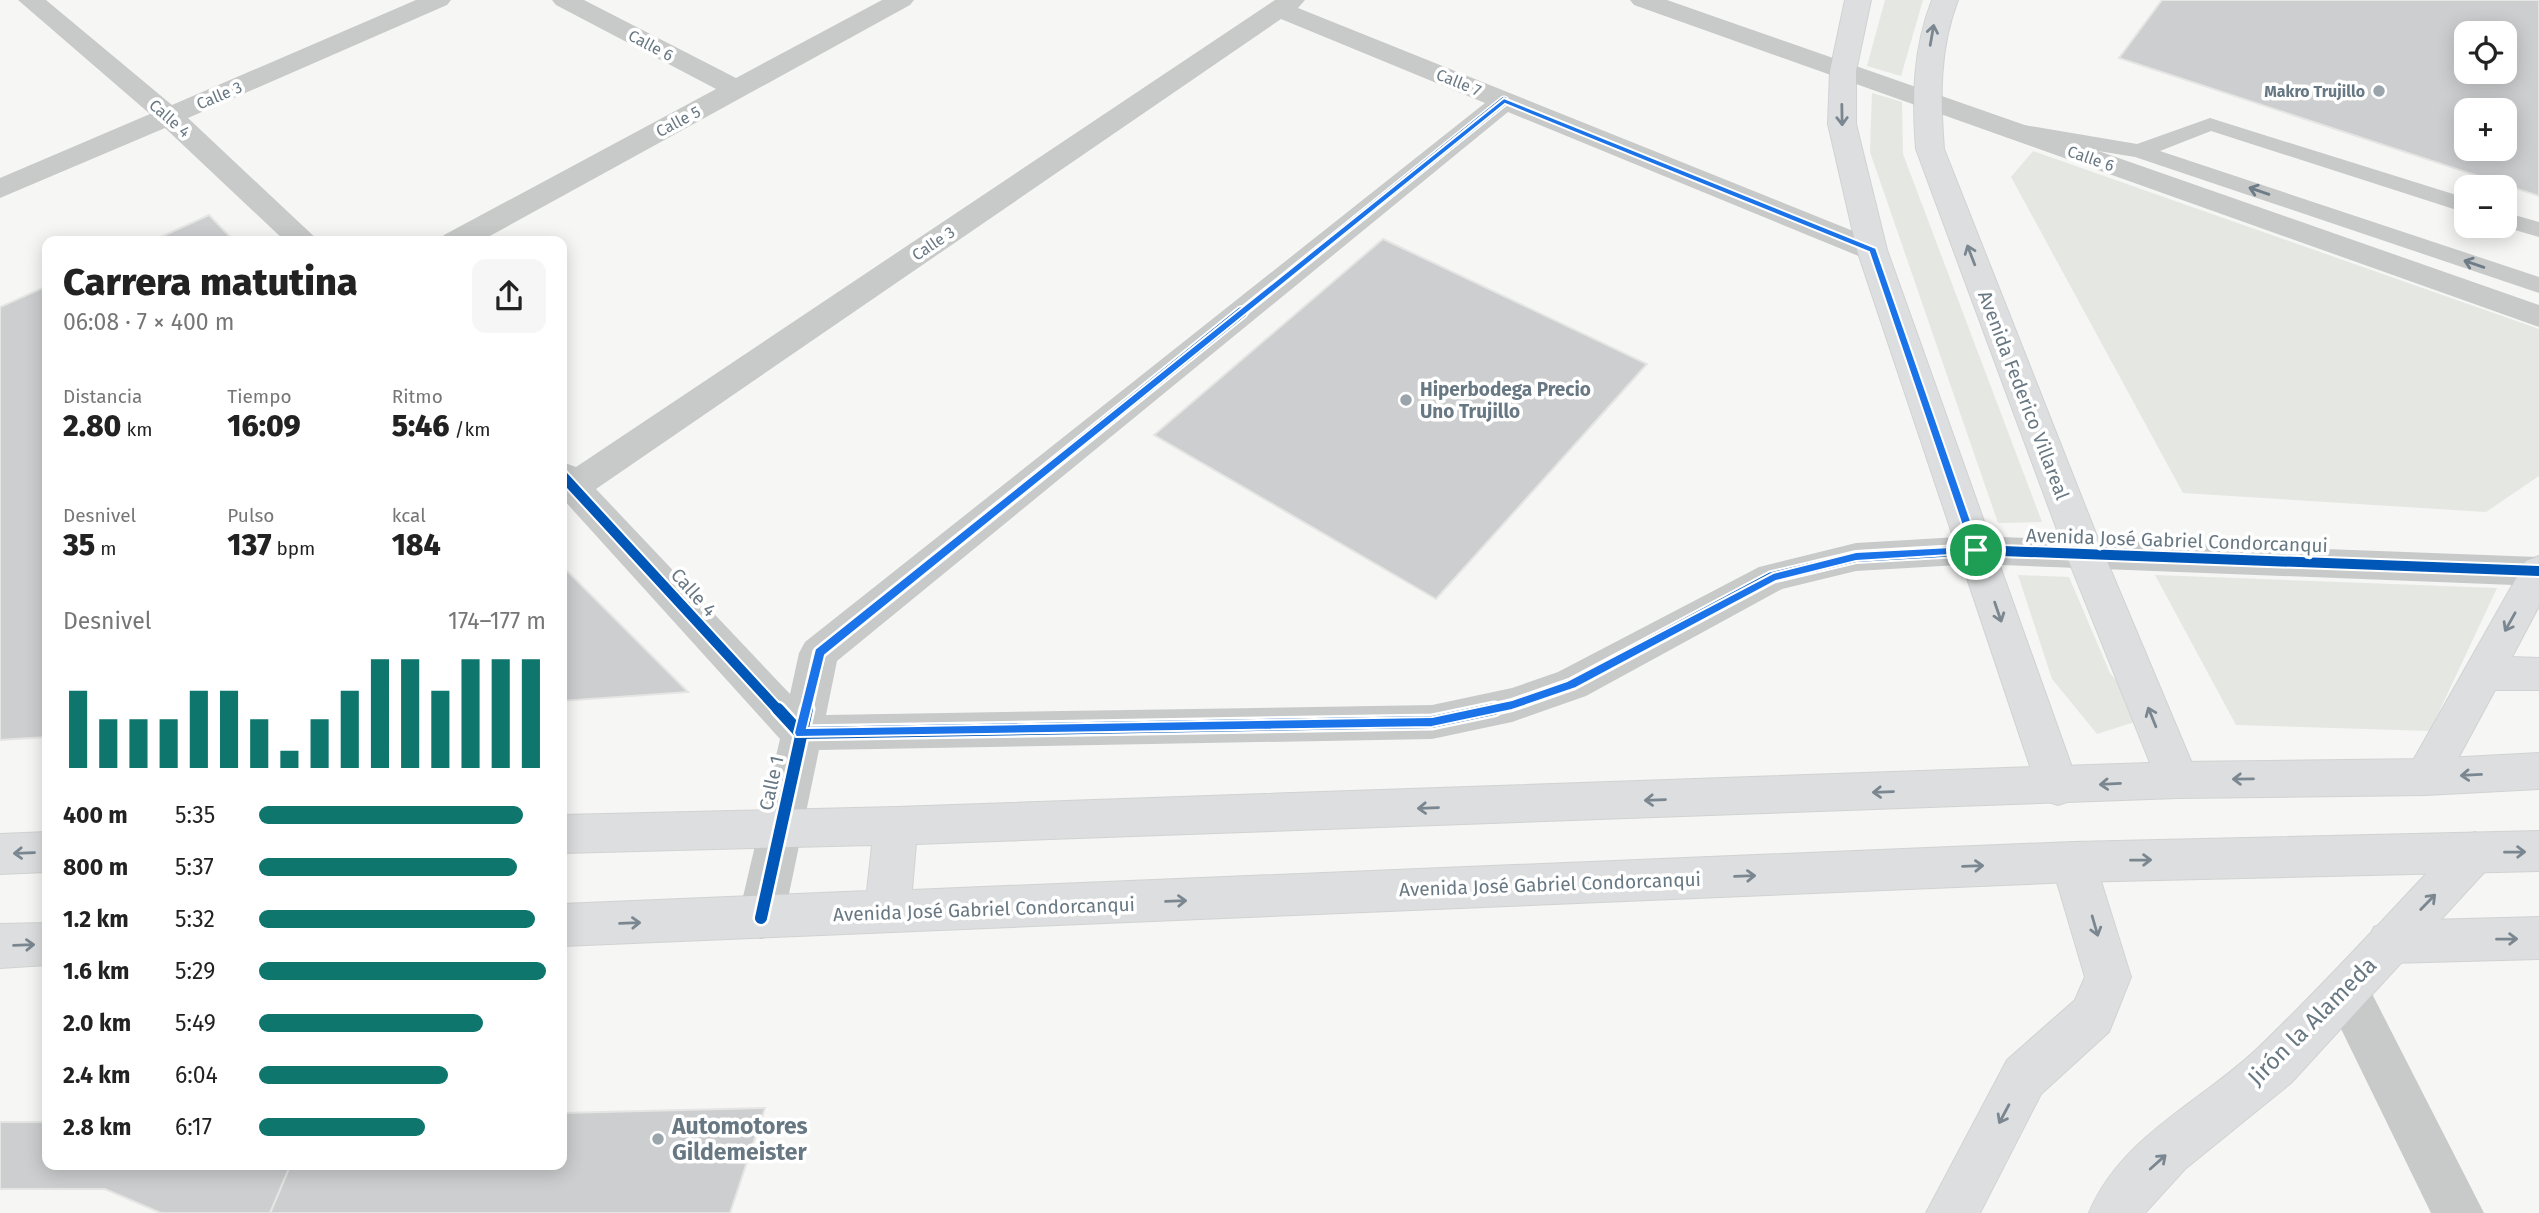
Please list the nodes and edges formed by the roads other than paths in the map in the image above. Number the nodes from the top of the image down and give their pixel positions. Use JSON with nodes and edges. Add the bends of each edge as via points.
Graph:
{"nodes":[{"id":1,"x":31,"y":0,"type":"edge"},
{"id":2,"x":438,"y":0,"type":"edge"},
{"id":3,"x":565,"y":0,"type":"edge"},
{"id":4,"x":901,"y":0,"type":"edge"},
{"id":5,"x":1643,"y":0,"type":"edge"},
{"id":6,"x":1858,"y":0,"type":"edge"},
{"id":7,"x":1945,"y":0,"type":"edge"},
{"id":8,"x":1286,"y":5,"type":"edge"},
{"id":9,"x":1843,"y":71,"type":"junction"},
{"id":10,"x":736,"y":89,"type":"junction"},
{"id":11,"x":1926,"y":100,"type":"junction"},
{"id":12,"x":1504,"y":101,"type":"junction"},
{"id":13,"x":169,"y":116,"type":"junction"},
{"id":14,"x":2015,"y":131,"type":"junction"},
{"id":15,"x":2139,"y":150,"type":"junction"},
{"id":16,"x":0,"y":189,"type":"edge"},
{"id":17,"x":2454,"y":202,"type":"edge"},
{"id":18,"x":2517,"y":223,"type":"edge"},
{"id":19,"x":2539,"y":230,"type":"edge"},
{"id":20,"x":299,"y":236,"type":"edge"},
{"id":21,"x":466,"y":236,"type":"edge"},
{"id":22,"x":1872,"y":250,"type":"junction"},
{"id":23,"x":2539,"y":285,"type":"edge"},
{"id":24,"x":2539,"y":316,"type":"edge"},
{"id":25,"x":568,"y":480,"type":"edge"},
{"id":26,"x":1976,"y":550,"type":"junction"},
{"id":27,"x":2085,"y":554,"type":"junction"},
{"id":28,"x":2538,"y":571,"type":"edge"},
{"id":29,"x":2482,"y":673,"type":"junction"},
{"id":30,"x":2539,"y":674,"type":"edge"},
{"id":31,"x":800,"y":733,"type":"junction"},
{"id":32,"x":2539,"y":771,"type":"edge"},
{"id":33,"x":2426,"y":777,"type":"junction"},
{"id":34,"x":2178,"y":780,"type":"junction"},
{"id":35,"x":2058,"y":786,"type":"junction"},
{"id":36,"x":896,"y":826,"type":"junction"},
{"id":37,"x":780,"y":827,"type":"junction"},
{"id":38,"x":567,"y":834,"type":"edge"},
{"id":39,"x":2539,"y":851,"type":"edge"},
{"id":40,"x":42,"y":852,"type":"edge"},
{"id":41,"x":2475,"y":852,"type":"junction"},
{"id":42,"x":0,"y":853,"type":"edge"},
{"id":43,"x":2073,"y":862,"type":"junction"},
{"id":44,"x":887,"y":913,"type":"junction"},
{"id":45,"x":761,"y":918,"type":"junction"},
{"id":46,"x":567,"y":925,"type":"edge"},
{"id":47,"x":2539,"y":938,"type":"edge"},
{"id":48,"x":2390,"y":942,"type":"junction"},
{"id":49,"x":42,"y":944,"type":"edge"},
{"id":50,"x":0,"y":946,"type":"edge"},
{"id":51,"x":2346,"y":992,"type":"junction"},
{"id":52,"x":1952,"y":1213,"type":"edge"},
{"id":53,"x":2115,"y":1213,"type":"edge"},
{"id":54,"x":2458,"y":1213,"type":"edge"}],
"edges":[{"from":1,"to":13,"type":"street","name":"Calle 4"},
{"from":2,"to":13,"type":"street","name":"Calle 3"},
{"from":3,"to":10,"type":"street","name":"Calle 6"},
{"from":4,"to":10,"type":"street","name":"Calle 5"},
{"from":5,"to":9,"type":"street","name":"Calle 6"},
{"from":6,"to":9,"type":"main road"},
{"from":11,"to":7,"type":"main road","name":"Avenida Federico Villareal","one_way":true,"via":[[1934,24]]},
{"from":8,"to":12,"type":"street","name":"Calle 7"},
{"from":8,"to":25,"type":"street","name":"Calle 3"},
{"from":9,"to":11,"type":"street","name":"Calle 6"},
{"from":9,"to":22,"type":"main road","one_way":true,"via":[[1842,124]]},
{"from":10,"to":21,"type":"street","name":"Calle 5"},
{"from":11,"to":14,"type":"street","name":"Calle 6"},
{"from":27,"to":11,"type":"main road","name":"Avenida Federico Villareal","one_way":true,"via":[[1930,149]]},
{"from":12,"to":22,"type":"street","name":"Calle 7"},
{"from":12,"to":31,"type":"street","name":"Calle 1","via":[[819,653]]},
{"from":13,"to":16,"type":"street","name":"Calle 3"},
{"from":13,"to":20,"type":"street","name":"Calle 4"},
{"from":14,"to":15,"type":"lane"},
{"from":14,"to":24,"type":"street","name":"Calle 6"},
{"from":15,"to":17,"type":"lane","via":[[2210,124]]},
{"from":23,"to":15,"type":"lane","one_way":true},
{"from":18,"to":19,"type":"lane"},
{"from":22,"to":26,"type":"main road"},
{"from":25,"to":31,"type":"street","name":"Calle 4"},
{"from":26,"to":27,"type":"street","name":"Avenida José Gabriel Condorcanqui"},
{"from":26,"to":31,"type":"street","name":"Avenida José Gabriel Condorcanqui","via":[[1856,556],[1773,577],[1572,684],[1512,705],[1432,722]]},
{"from":26,"to":35,"type":"main road","one_way":true},
{"from":27,"to":28,"type":"street","name":"Avenida José Gabriel Condorcanqui"},
{"from":34,"to":27,"type":"main road","name":"Avenida Federico Villareal","one_way":true},
{"from":28,"to":29,"type":"main road","one_way":true},
{"from":29,"to":30,"type":"main road"},
{"from":29,"to":33,"type":"main road"},
{"from":31,"to":37,"type":"street","name":"Calle 1"},
{"from":32,"to":33,"type":"main road","one_way":true},
{"from":33,"to":34,"type":"main road","one_way":true},
{"from":34,"to":35,"type":"main road","one_way":true},
{"from":35,"to":36,"type":"main road","one_way":true},
{"from":36,"to":37,"type":"main road"},
{"from":36,"to":44,"type":"main road"},
{"from":37,"to":38,"type":"main road"},
{"from":37,"to":45,"type":"street","name":"Calle 1"},
{"from":41,"to":39,"type":"main road","name":"Avenida José Gabriel Condorcanqui","one_way":true},
{"from":40,"to":42,"type":"main road","one_way":true},
{"from":43,"to":41,"type":"main road","name":"Avenida José Gabriel Condorcanqui","one_way":true},
{"from":48,"to":41,"type":"main road","name":"Jirón la Alameda","one_way":true},
{"from":44,"to":43,"type":"main road","name":"Avenida José Gabriel Condorcanqui","one_way":true},
{"from":43,"to":52,"type":"main road","one_way":true,"via":[[2108,977],[2092,1016],[2024,1077]]},
{"from":44,"to":45,"type":"main road","name":"Avenida José Gabriel Condorcanqui"},
{"from":46,"to":45,"type":"main road","name":"Avenida José Gabriel Condorcanqui","one_way":true},
{"from":48,"to":47,"type":"main road","one_way":true},
{"from":48,"to":51,"type":"main road","name":"Jirón la Alameda"},
{"from":50,"to":49,"type":"main road","one_way":true},
{"from":53,"to":51,"type":"main road","name":"Jirón la Alameda","one_way":true,"via":[[2127,1190],[2272,1068]]},
{"from":51,"to":54,"type":"street"}]}
